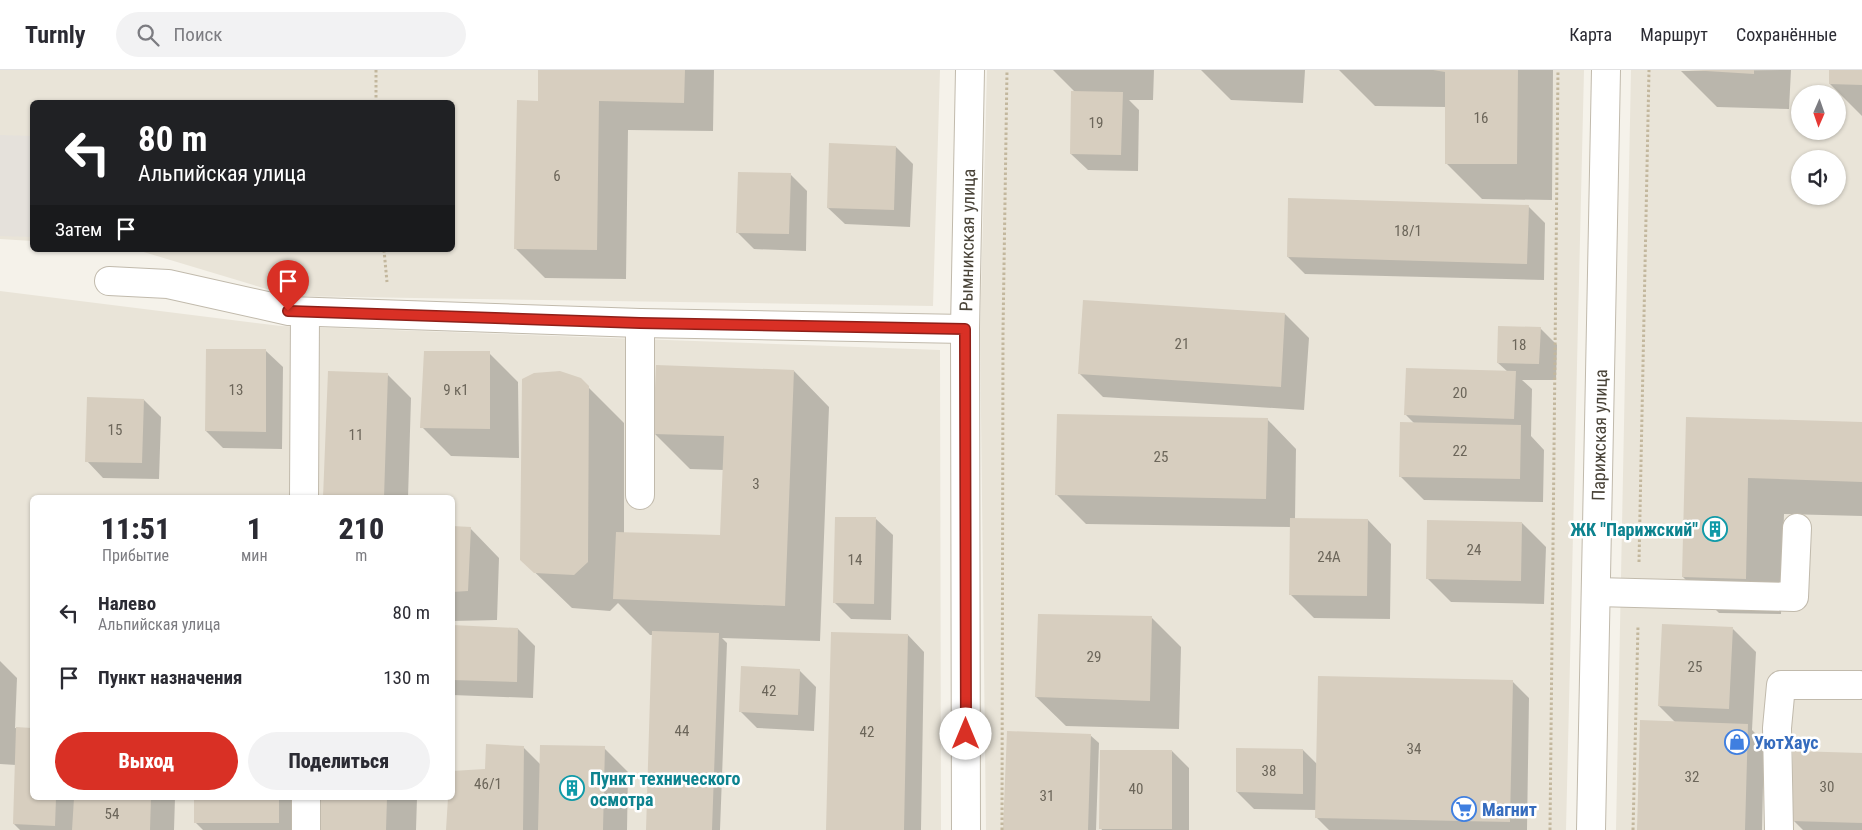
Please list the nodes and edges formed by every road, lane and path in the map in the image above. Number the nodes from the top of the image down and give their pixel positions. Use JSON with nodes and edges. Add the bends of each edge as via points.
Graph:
{"nodes":[{"id":1,"x":376,"y":70,"type":"edge"},
{"id":2,"x":970,"y":70,"type":"edge"},
{"id":3,"x":1007,"y":70,"type":"edge"},
{"id":4,"x":1558,"y":70,"type":"edge"},
{"id":5,"x":1606,"y":70,"type":"edge"},
{"id":6,"x":1649,"y":70,"type":"edge"},
{"id":7,"x":376,"y":100,"type":"edge"},
{"id":8,"x":109,"y":281,"type":"dead end"},
{"id":9,"x":306,"y":312,"type":"junction"},
{"id":10,"x":640,"y":323,"type":"junction"},
{"id":11,"x":965,"y":329,"type":"junction"},
{"id":12,"x":304,"y":495,"type":"edge"},
{"id":13,"x":640,"y":495,"type":"dead end"},
{"id":14,"x":1797,"y":528,"type":"dead end"},
{"id":15,"x":1596,"y":592,"type":"junction"},
{"id":16,"x":1638,"y":593,"type":"junction"},
{"id":17,"x":1860,"y":685,"type":"dead end"},
{"id":18,"x":306,"y":800,"type":"edge"},
{"id":19,"x":306,"y":830,"type":"edge"},
{"id":20,"x":966,"y":830,"type":"edge"},
{"id":21,"x":1002,"y":830,"type":"edge"},
{"id":22,"x":1550,"y":830,"type":"edge"},
{"id":23,"x":1591,"y":830,"type":"edge"},
{"id":24,"x":1633,"y":830,"type":"edge"},
{"id":25,"x":1780,"y":830,"type":"edge"}],
"edges":[{"from":1,"to":7,"type":"path"},
{"from":2,"to":11,"type":"street","name":"Рымникская улица"},
{"from":3,"to":21,"type":"path"},
{"from":4,"to":22,"type":"path"},
{"from":5,"to":15,"type":"street","name":"Парижская улица"},
{"from":6,"to":16,"type":"path"},
{"from":8,"to":9,"type":"street","via":[[168,284],[288,311]]},
{"from":9,"to":10,"type":"street"},
{"from":9,"to":12,"type":"street"},
{"from":10,"to":11,"type":"street"},
{"from":10,"to":13,"type":"street"},
{"from":11,"to":20,"type":"street","name":"Рымникская улица"},
{"from":14,"to":16,"type":"street","via":[[1794,597]]},
{"from":15,"to":16,"type":"street"},
{"from":15,"to":23,"type":"street","name":"Парижская улица"},
{"from":16,"to":24,"type":"path"},
{"from":17,"to":25,"type":"street","via":[[1781,685],[1777,728]]},
{"from":18,"to":19,"type":"street"}]}
